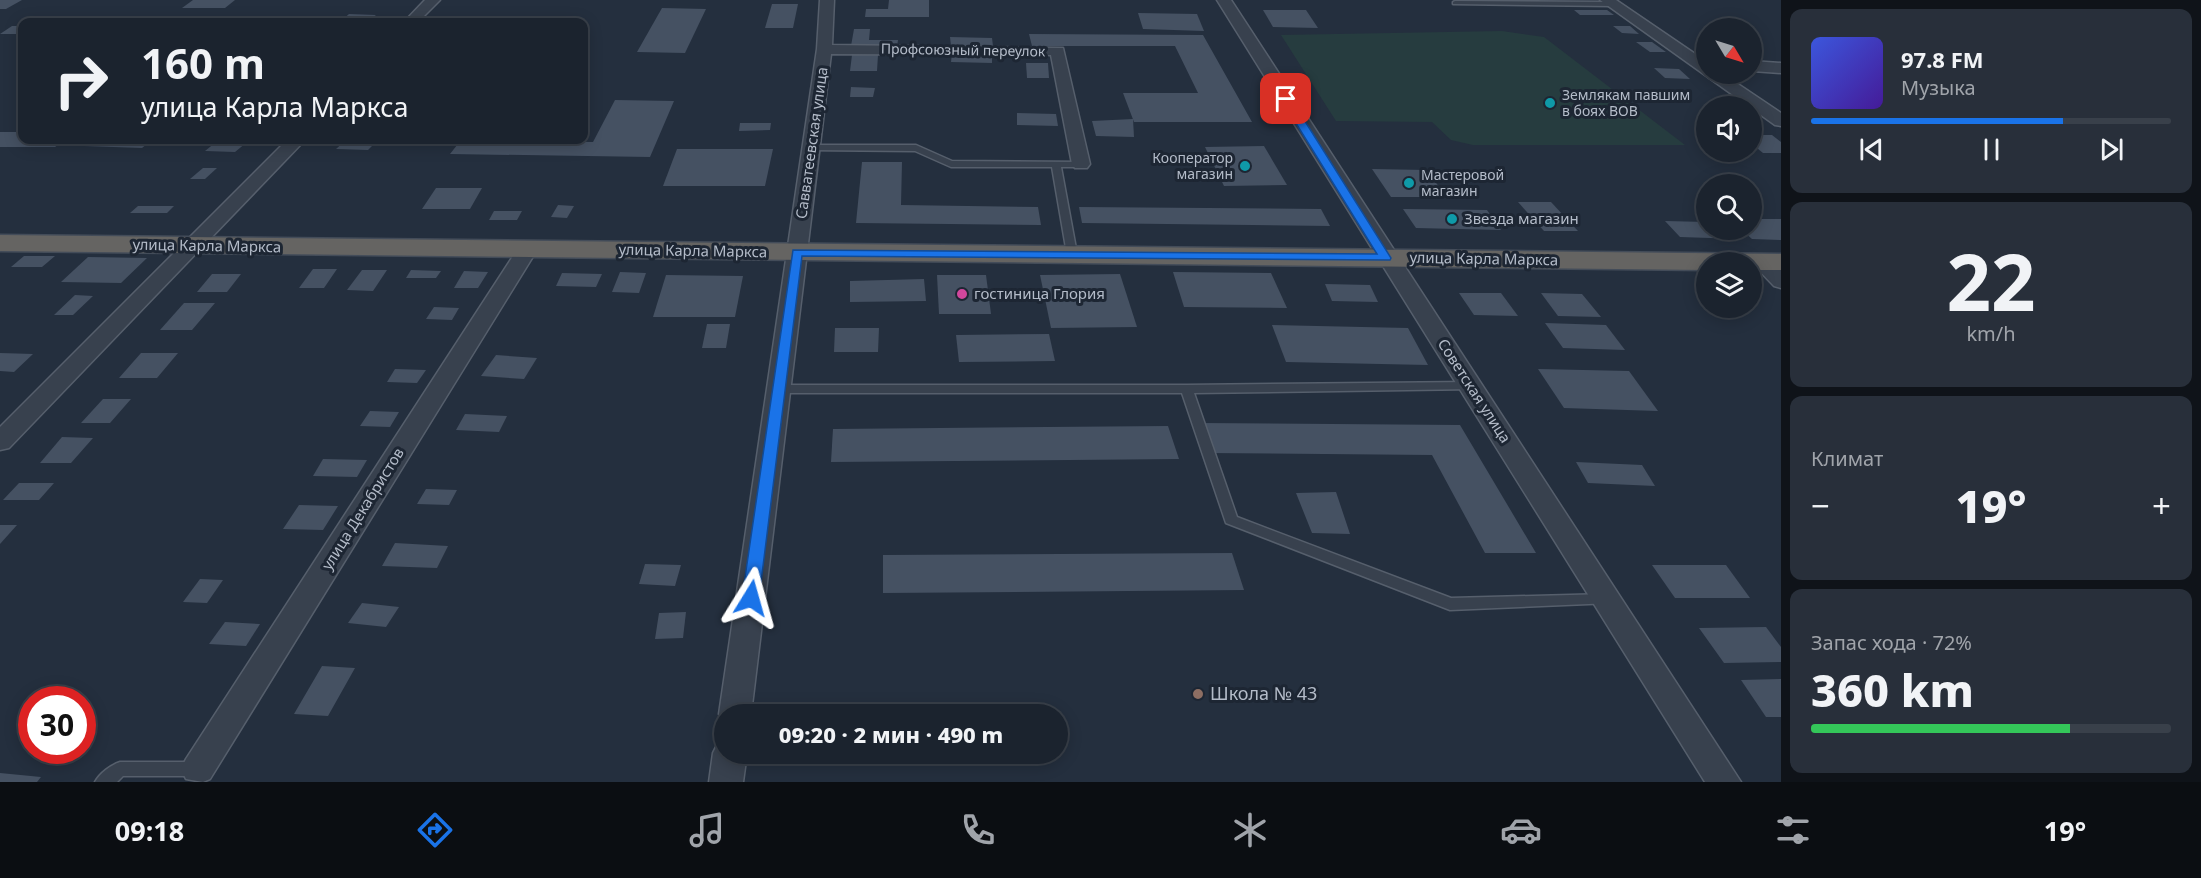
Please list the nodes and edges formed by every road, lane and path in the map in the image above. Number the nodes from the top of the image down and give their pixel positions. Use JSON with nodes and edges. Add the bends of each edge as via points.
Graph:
{"nodes":[{"id":1,"x":433,"y":0,"type":"edge"},
{"id":2,"x":827,"y":0,"type":"edge"},
{"id":3,"x":1224,"y":0,"type":"edge"},
{"id":4,"x":1517,"y":2,"type":"edge"},
{"id":5,"x":1610,"y":2,"type":"edge"},
{"id":6,"x":1455,"y":3,"type":"dead end"},
{"id":7,"x":415,"y":18,"type":"edge"},
{"id":8,"x":824,"y":49,"type":"junction"},
{"id":9,"x":1696,"y":59,"type":"edge"},
{"id":10,"x":1762,"y":67,"type":"edge"},
{"id":11,"x":1781,"y":68,"type":"edge"},
{"id":12,"x":1727,"y":84,"type":"edge"},
{"id":13,"x":1781,"y":122,"type":"edge"},
{"id":14,"x":292,"y":144,"type":"edge"},
{"id":15,"x":811,"y":148,"type":"junction"},
{"id":16,"x":1056,"y":164,"type":"junction"},
{"id":17,"x":1082,"y":164,"type":"joint"},
{"id":18,"x":0,"y":243,"type":"edge"},
{"id":19,"x":192,"y":246,"type":"junction"},
{"id":20,"x":527,"y":250,"type":"junction"},
{"id":21,"x":797,"y":252,"type":"junction"},
{"id":22,"x":1072,"y":254,"type":"junction"},
{"id":23,"x":1385,"y":258,"type":"junction"},
{"id":24,"x":1771,"y":262,"type":"edge"},
{"id":25,"x":1781,"y":282,"type":"edge"},
{"id":26,"x":1472,"y":386,"type":"junction"},
{"id":27,"x":779,"y":389,"type":"junction"},
{"id":28,"x":1187,"y":389,"type":"junction"},
{"id":29,"x":0,"y":442,"type":"edge"},
{"id":30,"x":1608,"y":599,"type":"junction"},
{"id":31,"x":736,"y":704,"type":"edge"},
{"id":32,"x":728,"y":764,"type":"edge"},
{"id":33,"x":198,"y":769,"type":"joint"},
{"id":34,"x":104,"y":782,"type":"edge"},
{"id":35,"x":726,"y":782,"type":"edge"},
{"id":36,"x":1724,"y":782,"type":"edge"}],
"edges":[{"from":1,"to":7,"type":"street"},
{"from":2,"to":8,"type":"street","name":"Савватеевская улица"},
{"from":3,"to":23,"type":"street","name":"Советская улица"},
{"from":4,"to":5,"type":"lane"},
{"from":4,"to":6,"type":"lane"},
{"from":5,"to":9,"type":"street"},
{"from":8,"to":15,"type":"street","name":"Савватеевская улица"},
{"from":8,"to":17,"type":"street","name":"Профсоюзный переулок","via":[[1058,51]]},
{"from":10,"to":11,"type":"street"},
{"from":12,"to":13,"type":"street"},
{"from":14,"to":19,"type":"street"},
{"from":15,"to":16,"type":"lane","via":[[915,148],[951,164]]},
{"from":15,"to":21,"type":"street","name":"Савватеевская улица"},
{"from":16,"to":17,"type":"lane"},
{"from":16,"to":22,"type":"lane"},
{"from":18,"to":19,"type":"highway","name":"улица Карла Маркса"},
{"from":19,"to":20,"type":"highway","name":"улица Карла Маркса"},
{"from":19,"to":29,"type":"street"},
{"from":20,"to":21,"type":"highway","name":"улица Карла Маркса"},
{"from":20,"to":33,"type":"street","name":"улица Декабристов"},
{"from":21,"to":22,"type":"highway","name":"улица Карла Маркса"},
{"from":21,"to":27,"type":"street","name":"Савватеевская улица"},
{"from":22,"to":23,"type":"highway","name":"улица Карла Маркса"},
{"from":23,"to":24,"type":"highway","name":"улица Карла Маркса"},
{"from":23,"to":26,"type":"street","name":"Советская улица"},
{"from":24,"to":25,"type":"street"},
{"from":26,"to":28,"type":"lane"},
{"from":26,"to":30,"type":"street","name":"Советская улица"},
{"from":27,"to":28,"type":"lane"},
{"from":27,"to":31,"type":"street","name":"Савватеевская улица"},
{"from":28,"to":30,"type":"lane","via":[[1231,520],[1450,604]]},
{"from":30,"to":36,"type":"street","name":"Советская улица"},
{"from":32,"to":35,"type":"street"},
{"from":33,"to":34,"type":"lane","via":[[120,769]]}]}
